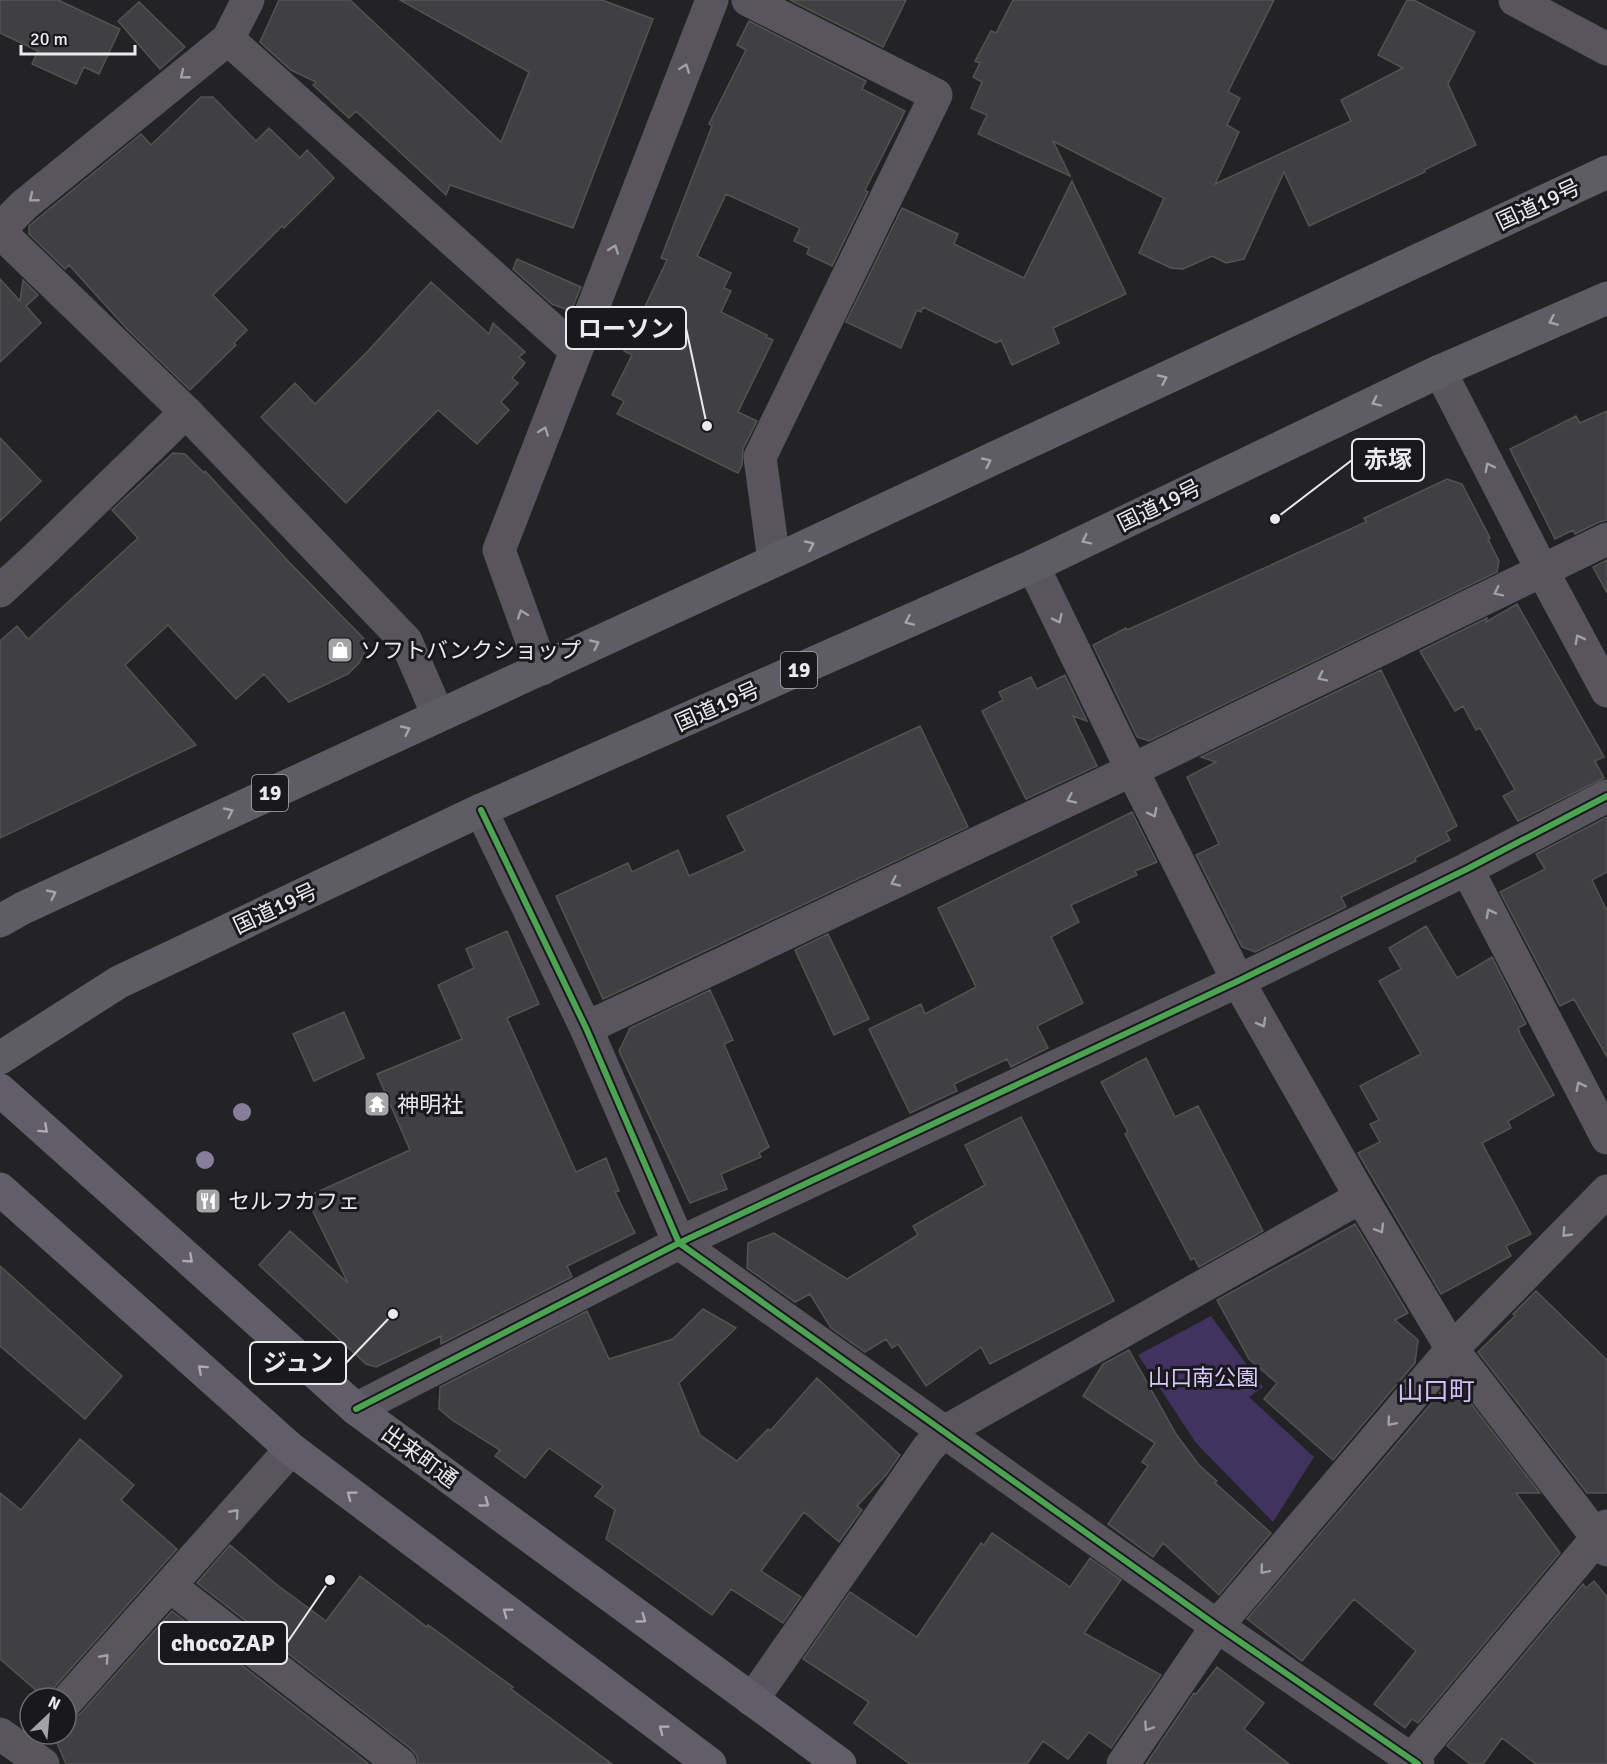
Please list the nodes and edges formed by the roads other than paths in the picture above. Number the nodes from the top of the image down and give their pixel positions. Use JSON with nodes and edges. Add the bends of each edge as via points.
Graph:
{"nodes":[{"id":1,"x":248,"y":0,"type":"edge"},
{"id":2,"x":712,"y":0,"type":"edge"},
{"id":3,"x":748,"y":0,"type":"edge"},
{"id":4,"x":1515,"y":0,"type":"edge"},
{"id":5,"x":228,"y":39,"type":"junction"},
{"id":6,"x":1607,"y":49,"type":"edge"},
{"id":7,"x":1607,"y":172,"type":"edge"},
{"id":8,"x":0,"y":231,"type":"edge"},
{"id":9,"x":1607,"y":298,"type":"edge"},
{"id":10,"x":575,"y":350,"type":"junction"},
{"id":11,"x":1440,"y":371,"type":"junction"},
{"id":12,"x":186,"y":412,"type":"junction"},
{"id":13,"x":1607,"y":538,"type":"edge"},
{"id":14,"x":774,"y":561,"type":"junction"},
{"id":15,"x":1033,"y":566,"type":"junction"},
{"id":16,"x":1542,"y":570,"type":"junction"},
{"id":17,"x":0,"y":591,"type":"edge"},
{"id":18,"x":542,"y":669,"type":"junction"},
{"id":19,"x":1607,"y":691,"type":"edge"},
{"id":20,"x":438,"y":715,"type":"junction"},
{"id":21,"x":1132,"y":770,"type":"junction"},
{"id":22,"x":1607,"y":796,"type":"edge"},
{"id":23,"x":481,"y":810,"type":"junction"},
{"id":24,"x":1467,"y":869,"type":"junction"},
{"id":25,"x":0,"y":921,"type":"edge"},
{"id":26,"x":1238,"y":981,"type":"junction"},
{"id":27,"x":586,"y":1028,"type":"junction"},
{"id":28,"x":0,"y":1058,"type":"edge"},
{"id":29,"x":0,"y":1090,"type":"edge"},
{"id":30,"x":1607,"y":1138,"type":"edge"},
{"id":31,"x":0,"y":1189,"type":"edge"},
{"id":32,"x":1607,"y":1191,"type":"edge"},
{"id":33,"x":1360,"y":1197,"type":"junction"},
{"id":34,"x":679,"y":1243,"type":"junction"},
{"id":35,"x":1452,"y":1349,"type":"junction"},
{"id":36,"x":356,"y":1409,"type":"junction"},
{"id":37,"x":944,"y":1432,"type":"junction"},
{"id":38,"x":291,"y":1449,"type":"junction"},
{"id":39,"x":1604,"y":1538,"type":"edge"},
{"id":40,"x":170,"y":1586,"type":"junction"},
{"id":41,"x":1217,"y":1626,"type":"junction"},
{"id":42,"x":78,"y":1689,"type":"edge"},
{"id":43,"x":752,"y":1700,"type":"junction"},
{"id":44,"x":836,"y":1762,"type":"edge"},
{"id":45,"x":1415,"y":1762,"type":"edge"},
{"id":46,"x":400,"y":1764,"type":"edge"},
{"id":47,"x":710,"y":1764,"type":"edge"},
{"id":48,"x":1123,"y":1764,"type":"edge"}],
"edges":[{"from":1,"to":5,"type":"street"},
{"from":10,"to":2,"type":"street","one_way":true},
{"from":3,"to":14,"type":"street","via":[[936,95],[760,457]]},
{"from":4,"to":6,"type":"street"},
{"from":5,"to":8,"type":"street","one_way":true,"via":[[24,205]]},
{"from":5,"to":10,"type":"street"},
{"from":14,"to":7,"type":"highway","name":"国道19号","number":"19","one_way":true},
{"from":8,"to":12,"type":"street"},
{"from":9,"to":11,"type":"highway","name":"国道19号","number":"19","one_way":true},
{"from":18,"to":10,"type":"street","one_way":true,"via":[[498,550]]},
{"from":11,"to":15,"type":"highway","name":"国道19号","number":"19","one_way":true},
{"from":16,"to":11,"type":"street","one_way":true},
{"from":12,"to":17,"type":"street"},
{"from":12,"to":20,"type":"street","via":[[406,641]]},
{"from":13,"to":16,"type":"street"},
{"from":18,"to":14,"type":"highway","name":"国道19号","number":"19","one_way":true},
{"from":15,"to":21,"type":"street","one_way":true},
{"from":15,"to":23,"type":"highway","name":"国道19号","number":"19","one_way":true},
{"from":19,"to":16,"type":"street","one_way":true},
{"from":16,"to":21,"type":"street","one_way":true},
{"from":18,"to":20,"type":"highway","name":"国道19号","number":"19"},
{"from":25,"to":20,"type":"highway","name":"国道19号","number":"19","one_way":true},
{"from":21,"to":26,"type":"street","one_way":true},
{"from":21,"to":27,"type":"street","one_way":true},
{"from":22,"to":24,"type":"street"},
{"from":23,"to":27,"type":"street"},
{"from":23,"to":28,"type":"highway","name":"国道19号","number":"19","via":[[119,982]]},
{"from":24,"to":26,"type":"street"},
{"from":30,"to":24,"type":"street","one_way":true},
{"from":26,"to":33,"type":"street","one_way":true},
{"from":26,"to":34,"type":"street"},
{"from":27,"to":34,"type":"street"},
{"from":29,"to":36,"type":"main road","name":"出来町通","one_way":true},
{"from":38,"to":31,"type":"main road","one_way":true},
{"from":32,"to":35,"type":"street","one_way":true},
{"from":33,"to":35,"type":"street","one_way":true},
{"from":33,"to":37,"type":"street"},
{"from":34,"to":36,"type":"street"},
{"from":34,"to":37,"type":"street"},
{"from":35,"to":39,"type":"street"},
{"from":35,"to":41,"type":"street","one_way":true},
{"from":36,"to":43,"type":"main road","name":"出来町通","one_way":true},
{"from":37,"to":41,"type":"street"},
{"from":37,"to":43,"type":"street","via":[[928,1448]]},
{"from":40,"to":38,"type":"street","one_way":true},
{"from":47,"to":38,"type":"main road","one_way":true},
{"from":39,"to":45,"type":"street"},
{"from":42,"to":40,"type":"street","one_way":true},
{"from":40,"to":46,"type":"street"},
{"from":41,"to":45,"type":"street"},
{"from":41,"to":48,"type":"street","one_way":true},
{"from":43,"to":44,"type":"main road","name":"出来町通"}]}
